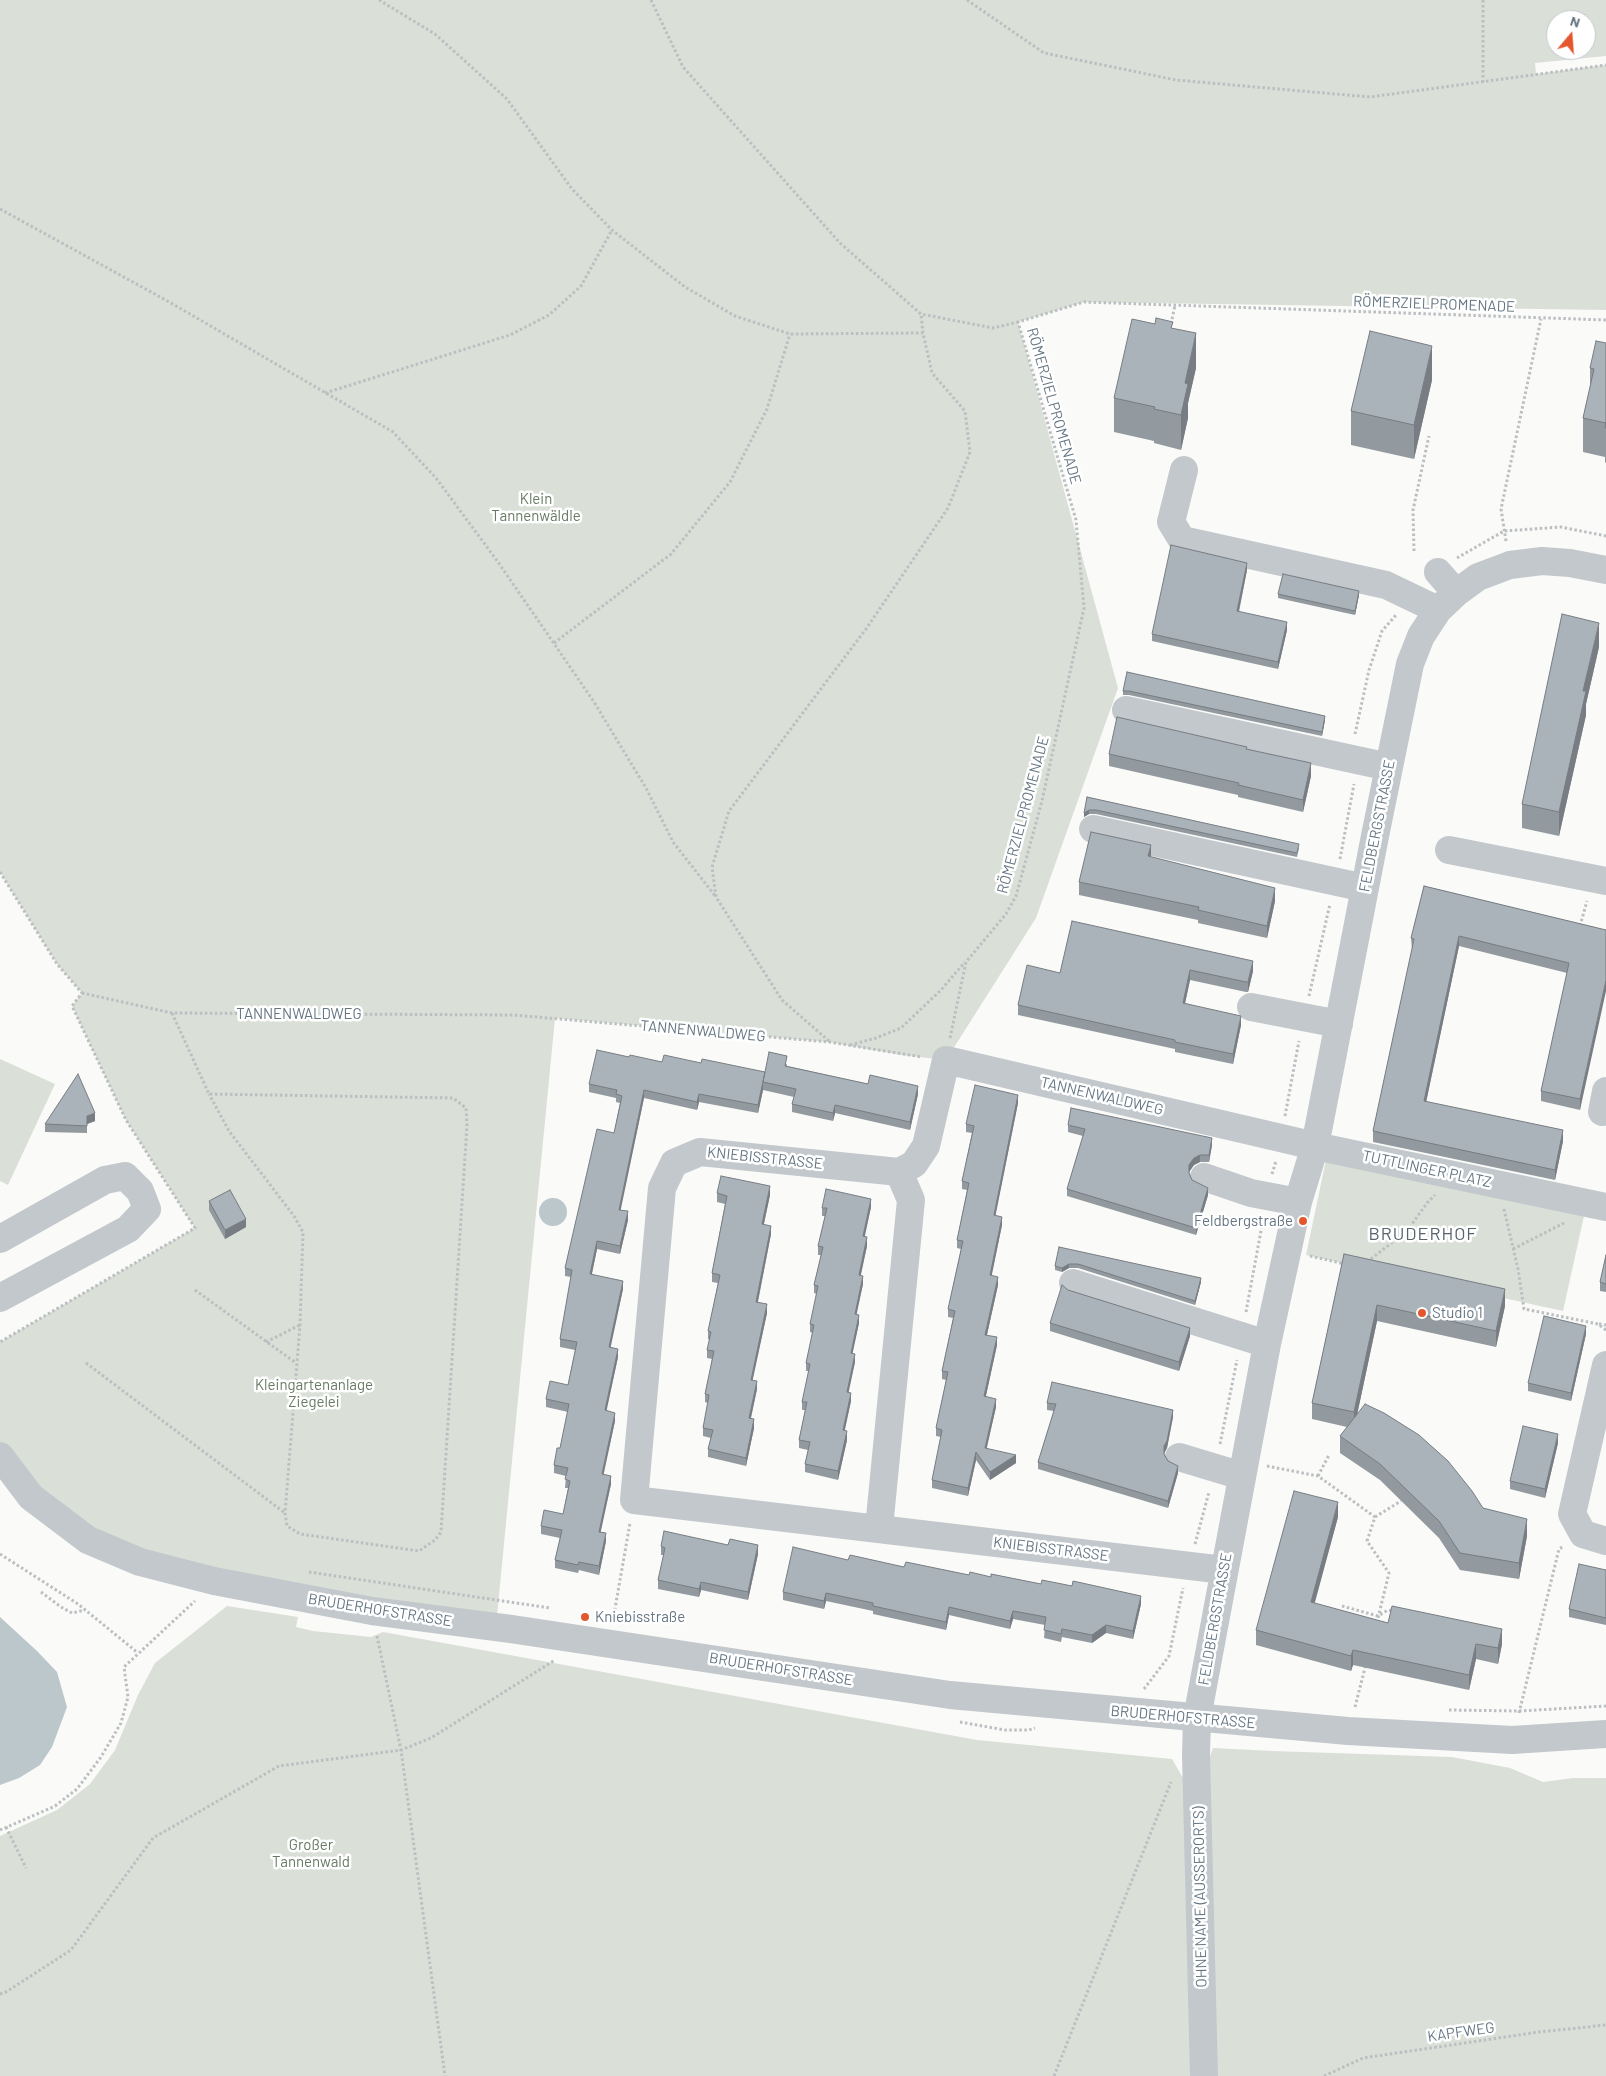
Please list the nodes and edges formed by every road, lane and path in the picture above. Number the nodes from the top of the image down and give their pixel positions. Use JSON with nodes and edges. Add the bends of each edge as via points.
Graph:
{"nodes":[{"id":1,"x":379,"y":0,"type":"edge"},
{"id":2,"x":651,"y":0,"type":"edge"},
{"id":3,"x":967,"y":0,"type":"edge"},
{"id":4,"x":1483,"y":0,"type":"edge"},
{"id":5,"x":1606,"y":65,"type":"edge"},
{"id":6,"x":1483,"y":82,"type":"junction"},
{"id":7,"x":0,"y":209,"type":"edge"},
{"id":8,"x":612,"y":230,"type":"junction"},
{"id":9,"x":1175,"y":305,"type":"junction"},
{"id":10,"x":921,"y":314,"type":"junction"},
{"id":11,"x":1541,"y":319,"type":"junction"},
{"id":12,"x":1606,"y":320,"type":"edge"},
{"id":13,"x":1018,"y":322,"type":"junction"},
{"id":14,"x":1169,"y":330,"type":"edge"},
{"id":15,"x":923,"y":333,"type":"junction"},
{"id":16,"x":790,"y":334,"type":"junction"},
{"id":17,"x":325,"y":393,"type":"junction"},
{"id":18,"x":1429,"y":436,"type":"dead end"},
{"id":19,"x":1184,"y":470,"type":"dead end"},
{"id":20,"x":1414,"y":551,"type":"dead end"},
{"id":21,"x":1510,"y":565,"type":"junction"},
{"id":22,"x":1606,"y":570,"type":"edge"},
{"id":23,"x":1438,"y":572,"type":"dead end"},
{"id":24,"x":1447,"y":602,"type":"junction"},
{"id":25,"x":554,"y":643,"type":"junction"},
{"id":26,"x":1126,"y":710,"type":"dead end"},
{"id":27,"x":1390,"y":767,"type":"junction"},
{"id":28,"x":1093,"y":829,"type":"dead end"},
{"id":29,"x":1449,"y":850,"type":"dead end"},
{"id":30,"x":0,"y":872,"type":"edge"},
{"id":31,"x":1606,"y":881,"type":"edge"},
{"id":32,"x":1365,"y":888,"type":"junction"},
{"id":33,"x":716,"y":897,"type":"junction"},
{"id":34,"x":966,"y":962,"type":"junction"},
{"id":35,"x":82,"y":993,"type":"junction"},
{"id":36,"x":1251,"y":1007,"type":"dead end"},
{"id":37,"x":172,"y":1013,"type":"junction"},
{"id":38,"x":1339,"y":1024,"type":"junction"},
{"id":39,"x":829,"y":1042,"type":"junction"},
{"id":40,"x":848,"y":1046,"type":"junction"},
{"id":41,"x":946,"y":1060,"type":"junction"},
{"id":42,"x":209,"y":1094,"type":"junction"},
{"id":43,"x":1315,"y":1146,"type":"junction"},
{"id":44,"x":899,"y":1172,"type":"junction"},
{"id":45,"x":1456,"y":1175,"type":"junction"},
{"id":46,"x":1204,"y":1177,"type":"dead end"},
{"id":47,"x":1498,"y":1184,"type":"junction"},
{"id":48,"x":1298,"y":1202,"type":"junction"},
{"id":49,"x":1596,"y":1205,"type":"edge"},
{"id":50,"x":0,"y":1239,"type":"edge"},
{"id":51,"x":1514,"y":1249,"type":"junction"},
{"id":52,"x":1287,"y":1252,"type":"junction"},
{"id":53,"x":1351,"y":1265,"type":"edge"},
{"id":54,"x":1360,"y":1267,"type":"edge"},
{"id":55,"x":1072,"y":1284,"type":"dead end"},
{"id":56,"x":195,"y":1290,"type":"dead end"},
{"id":57,"x":0,"y":1298,"type":"edge"},
{"id":58,"x":1598,"y":1324,"type":"junction"},
{"id":59,"x":300,"y":1326,"type":"junction"},
{"id":60,"x":1606,"y":1326,"type":"edge"},
{"id":61,"x":1606,"y":1330,"type":"edge"},
{"id":62,"x":0,"y":1342,"type":"edge"},
{"id":63,"x":265,"y":1342,"type":"junction"},
{"id":64,"x":1267,"y":1344,"type":"junction"},
{"id":65,"x":86,"y":1363,"type":"dead end"},
{"id":66,"x":297,"y":1363,"type":"junction"},
{"id":67,"x":1606,"y":1365,"type":"edge"},
{"id":68,"x":1329,"y":1455,"type":"dead end"},
{"id":69,"x":0,"y":1456,"type":"edge"},
{"id":70,"x":1178,"y":1457,"type":"dead end"},
{"id":71,"x":1243,"y":1469,"type":"junction"},
{"id":72,"x":1318,"y":1476,"type":"junction"},
{"id":73,"x":634,"y":1500,"type":"junction"},
{"id":74,"x":1401,"y":1501,"type":"edge"},
{"id":75,"x":285,"y":1513,"type":"junction"},
{"id":76,"x":1374,"y":1517,"type":"junction"},
{"id":77,"x":879,"y":1528,"type":"junction"},
{"id":78,"x":1594,"y":1537,"type":"edge"},
{"id":79,"x":1190,"y":1553,"type":"junction"},
{"id":80,"x":0,"y":1554,"type":"edge"},
{"id":81,"x":1224,"y":1570,"type":"junction"},
{"id":82,"x":302,"y":1571,"type":"dead end"},
{"id":83,"x":214,"y":1581,"type":"junction"},
{"id":84,"x":41,"y":1592,"type":"dead end"},
{"id":85,"x":1342,"y":1606,"type":"dead end"},
{"id":86,"x":554,"y":1609,"type":"dead end"},
{"id":87,"x":85,"y":1610,"type":"junction"},
{"id":88,"x":372,"y":1611,"type":"junction"},
{"id":89,"x":1397,"y":1612,"type":"edge"},
{"id":90,"x":1378,"y":1616,"type":"junction"},
{"id":91,"x":604,"y":1617,"type":"dead end"},
{"id":92,"x":622,"y":1620,"type":"dead end"},
{"id":93,"x":1376,"y":1625,"type":"edge"},
{"id":94,"x":603,"y":1634,"type":"junction"},
{"id":95,"x":138,"y":1654,"type":"junction"},
{"id":96,"x":1366,"y":1662,"type":"edge"},
{"id":97,"x":1153,"y":1691,"type":"dead end"},
{"id":98,"x":1606,"y":1706,"type":"edge"},
{"id":99,"x":1364,"y":1709,"type":"dead end"},
{"id":100,"x":1441,"y":1710,"type":"dead end"},
{"id":101,"x":1519,"y":1711,"type":"junction"},
{"id":102,"x":1197,"y":1718,"type":"junction"},
{"id":103,"x":1606,"y":1734,"type":"edge"},
{"id":104,"x":1512,"y":1740,"type":"junction"},
{"id":105,"x":401,"y":1750,"type":"junction"},
{"id":106,"x":1172,"y":1780,"type":"dead end"},
{"id":107,"x":6,"y":1827,"type":"junction"},
{"id":108,"x":0,"y":1830,"type":"edge"},
{"id":109,"x":26,"y":1868,"type":"dead end"},
{"id":110,"x":0,"y":1994,"type":"edge"},
{"id":111,"x":1606,"y":2026,"type":"edge"},
{"id":112,"x":445,"y":2076,"type":"edge"},
{"id":113,"x":1054,"y":2076,"type":"edge"},
{"id":114,"x":1204,"y":2076,"type":"edge"},
{"id":115,"x":1324,"y":2076,"type":"edge"}],
"edges":[{"from":1,"to":8,"type":"path","via":[[435,34],[507,98],[572,189]]},
{"from":2,"to":10,"type":"path","via":[[683,68],[840,244]]},
{"from":3,"to":6,"type":"path","via":[[1044,53],[1176,80],[1370,97]]},
{"from":4,"to":6,"type":"path"},
{"from":5,"to":6,"type":"path"},
{"from":7,"to":17,"type":"path"},
{"from":8,"to":16,"type":"path","via":[[685,287],[735,316]]},
{"from":8,"to":17,"type":"path","via":[[581,286],[549,315],[510,335]]},
{"from":9,"to":11,"type":"path","name":"RÖMERZIELPROMENADE"},
{"from":9,"to":13,"type":"path","name":"RÖMERZIELPROMENADE","via":[[1084,302]]},
{"from":9,"to":14,"type":"path"},
{"from":10,"to":13,"type":"path","via":[[993,328]]},
{"from":10,"to":15,"type":"path"},
{"from":11,"to":12,"type":"path","name":"RÖMERZIELPROMENADE"},
{"from":11,"to":21,"type":"path","via":[[1501,509]]},
{"from":13,"to":34,"type":"path","name":"RÖMERZIELPROMENADE","via":[[1076,520],[1084,608],[1042,801],[1016,896],[1006,914]]},
{"from":15,"to":16,"type":"path"},
{"from":15,"to":33,"type":"path","via":[[932,373],[965,412],[970,452],[948,508],[866,629],[729,811],[712,867]]},
{"from":16,"to":25,"type":"path","via":[[766,409],[730,482],[671,554]]},
{"from":17,"to":25,"type":"path","via":[[393,432],[436,478]]},
{"from":18,"to":20,"type":"path","via":[[1413,510]]},
{"from":19,"to":24,"type":"street","via":[[1171,522],[1182,540],[1386,585]]},
{"from":21,"to":22,"type":"street","name":"FELDBERGSTRASSE","via":[[1542,561]]},
{"from":21,"to":24,"type":"street","name":"FELDBERGSTRASSE","via":[[1478,576]]},
{"from":23,"to":24,"type":"street"},
{"from":24,"to":27,"type":"street","name":"FELDBERGSTRASSE","via":[[1421,636],[1410,664]]},
{"from":25,"to":33,"type":"path","via":[[646,788],[673,842]]},
{"from":26,"to":27,"type":"street"},
{"from":27,"to":32,"type":"street","name":"FELDBERGSTRASSE"},
{"from":28,"to":32,"type":"street"},
{"from":29,"to":31,"type":"street"},
{"from":30,"to":35,"type":"path","via":[[57,964]]},
{"from":32,"to":38,"type":"street","name":"FELDBERGSTRASSE"},
{"from":33,"to":39,"type":"path","via":[[782,1000]]},
{"from":34,"to":40,"type":"path","via":[[901,1028]]},
{"from":34,"to":41,"type":"path","name":"RÖMERZIELPROMENADE"},
{"from":35,"to":37,"type":"path","name":"TANNENWALDWEG"},
{"from":35,"to":62,"type":"path","via":[[72,1006],[122,1112],[195,1228]]},
{"from":36,"to":38,"type":"street"},
{"from":37,"to":39,"type":"path","name":"TANNENWALDWEG","via":[[513,1015]]},
{"from":37,"to":42,"type":"path"},
{"from":38,"to":43,"type":"street","name":"FELDBERGSTRASSE"},
{"from":39,"to":40,"type":"path","name":"TANNENWALDWEG"},
{"from":40,"to":41,"type":"path","name":"TANNENWALDWEG"},
{"from":41,"to":43,"type":"street","name":"TANNENWALDWEG"},
{"from":41,"to":44,"type":"street","via":[[926,1146],[914,1164]]},
{"from":42,"to":59,"type":"path","via":[[229,1131],[303,1232]]},
{"from":42,"to":75,"type":"path","via":[[453,1098],[466,1108],[441,1532],[420,1551],[300,1534],[287,1526]]},
{"from":43,"to":45,"type":"street","name":"TUTTLINGER PLATZ"},
{"from":43,"to":48,"type":"street","name":"FELDBERGSTRASSE"},
{"from":44,"to":73,"type":"street","name":"KNIEBISSTRASSE","via":[[700,1152],[674,1163],[662,1188]]},
{"from":44,"to":77,"type":"street","via":[[911,1200]]},
{"from":45,"to":47,"type":"street","name":"TUTTLINGER PLATZ"},
{"from":45,"to":54,"type":"path","via":[[1427,1203],[1407,1231]]},
{"from":46,"to":48,"type":"street","via":[[1251,1193]]},
{"from":47,"to":49,"type":"street","name":"TUTTLINGER PLATZ"},
{"from":47,"to":51,"type":"path"},
{"from":48,"to":52,"type":"street","name":"FELDBERGSTRASSE"},
{"from":49,"to":51,"type":"path"},
{"from":50,"to":57,"type":"street","via":[[105,1180],[125,1176],[140,1191],[147,1209],[128,1229]]},
{"from":51,"to":58,"type":"path","via":[[1524,1309]]},
{"from":52,"to":53,"type":"path"},
{"from":52,"to":64,"type":"street","name":"FELDBERGSTRASSE"},
{"from":55,"to":64,"type":"street"},
{"from":56,"to":63,"type":"path"},
{"from":58,"to":60,"type":"path"},
{"from":58,"to":61,"type":"path"},
{"from":59,"to":63,"type":"path"},
{"from":59,"to":66,"type":"path"},
{"from":63,"to":66,"type":"path"},
{"from":64,"to":71,"type":"street","name":"FELDBERGSTRASSE"},
{"from":65,"to":75,"type":"path"},
{"from":66,"to":75,"type":"path"},
{"from":67,"to":78,"type":"street","via":[[1572,1514]]},
{"from":68,"to":72,"type":"path"},
{"from":69,"to":83,"type":"street","name":"BRUDERHOFSTRASSE","via":[[31,1497],[88,1540],[140,1562]]},
{"from":70,"to":71,"type":"street"},
{"from":71,"to":72,"type":"path"},
{"from":71,"to":81,"type":"street","name":"FELDBERGSTRASSE"},
{"from":72,"to":76,"type":"path"},
{"from":73,"to":77,"type":"street","name":"KNIEBISSTRASSE"},
{"from":73,"to":94,"type":"path"},
{"from":74,"to":76,"type":"path"},
{"from":76,"to":90,"type":"path","via":[[1367,1541],[1389,1573]]},
{"from":77,"to":79,"type":"street","name":"KNIEBISSTRASSE"},
{"from":78,"to":101,"type":"path","via":[[1559,1549]]},
{"from":79,"to":81,"type":"street","name":"KNIEBISSTRASSE"},
{"from":79,"to":97,"type":"path","via":[[1169,1656],[1143,1690]]},
{"from":80,"to":87,"type":"path"},
{"from":81,"to":102,"type":"street","name":"FELDBERGSTRASSE"},
{"from":82,"to":86,"type":"path"},
{"from":83,"to":88,"type":"street","name":"BRUDERHOFSTRASSE"},
{"from":83,"to":95,"type":"path"},
{"from":84,"to":87,"type":"path","via":[[72,1613]]},
{"from":85,"to":90,"type":"path"},
{"from":87,"to":95,"type":"path"},
{"from":88,"to":94,"type":"street","name":"BRUDERHOFSTRASSE","via":[[496,1626]]},
{"from":88,"to":105,"type":"path"},
{"from":89,"to":90,"type":"path","via":[[1388,1610]]},
{"from":90,"to":93,"type":"path"},
{"from":91,"to":94,"type":"path"},
{"from":92,"to":94,"type":"path"},
{"from":94,"to":102,"type":"street","name":"BRUDERHOFSTRASSE","via":[[950,1695]]},
{"from":94,"to":105,"type":"path","via":[[431,1738]]},
{"from":95,"to":107,"type":"path","via":[[124,1667],[128,1697],[121,1723],[101,1758],[77,1789],[55,1806]]},
{"from":96,"to":99,"type":"path","via":[[1354,1709]]},
{"from":98,"to":101,"type":"path"},
{"from":100,"to":101,"type":"path"},
{"from":101,"to":104,"type":"path"},
{"from":102,"to":104,"type":"street","name":"BRUDERHOFSTRASSE"},
{"from":102,"to":114,"type":"street","name":"OHNE NAME (AUSSERORTS)"},
{"from":103,"to":104,"type":"street","name":"BRUDERHOFSTRASSE"},
{"from":105,"to":110,"type":"path","via":[[279,1766],[153,1838],[71,1950]]},
{"from":105,"to":112,"type":"path"},
{"from":106,"to":113,"type":"path"},
{"from":107,"to":108,"type":"path"},
{"from":107,"to":109,"type":"path"},
{"from":111,"to":115,"type":"path","name":"KAPFWEG","via":[[1539,2032],[1363,2058]]}]}
